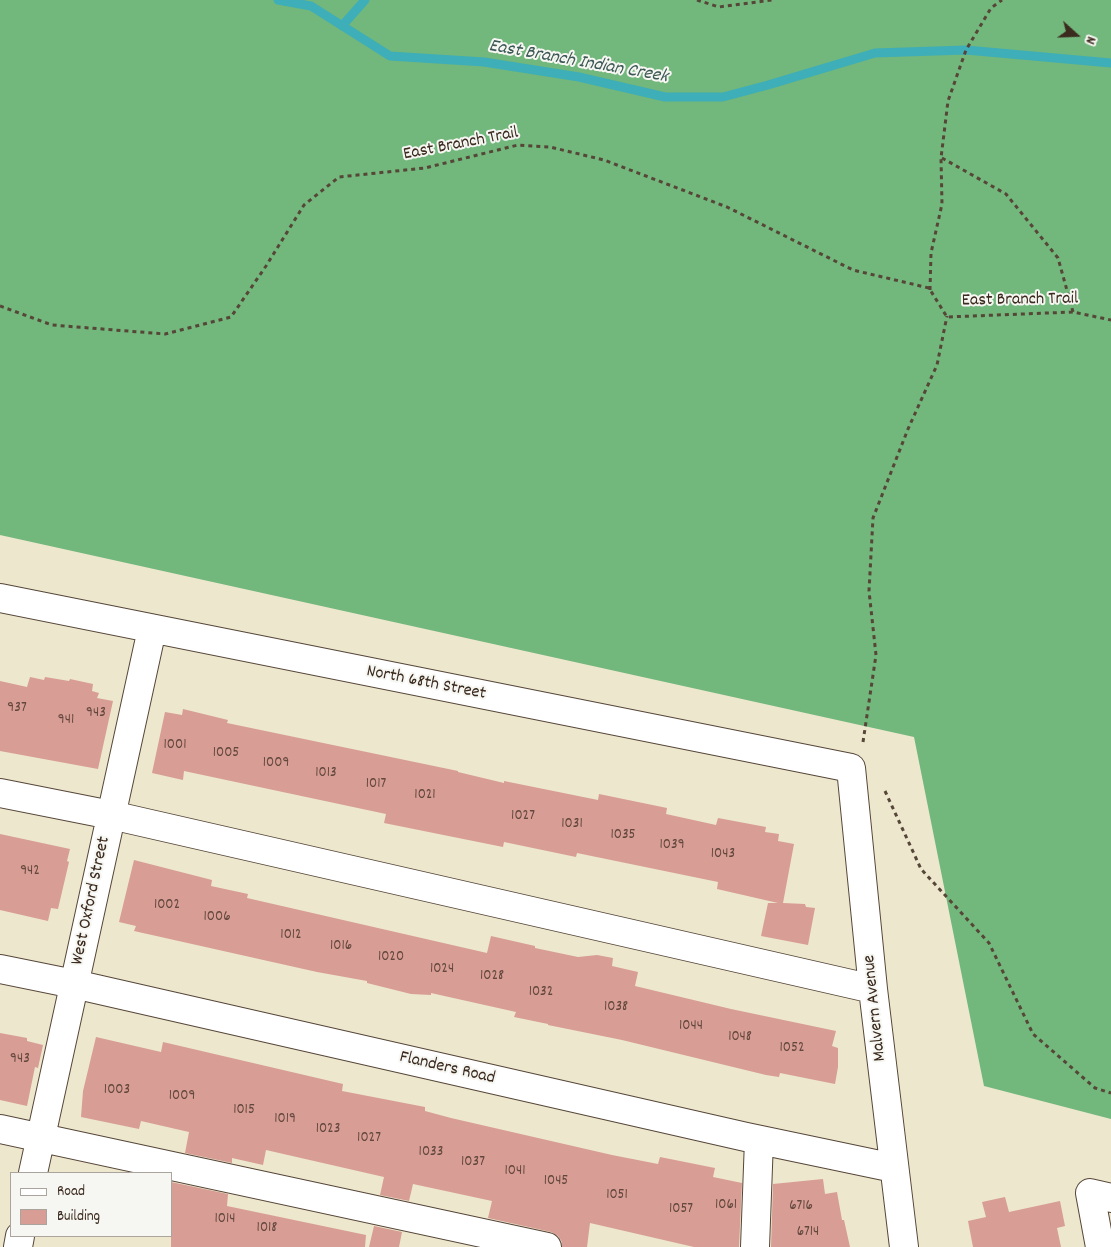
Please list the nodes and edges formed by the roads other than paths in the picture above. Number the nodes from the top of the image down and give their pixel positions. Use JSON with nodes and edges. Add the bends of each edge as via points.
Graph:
{"nodes":[{"id":1,"x":0,"y":598,"type":"edge"},
{"id":2,"x":152,"y":629,"type":"junction"},
{"id":3,"x":857,"y":757,"type":"joint"},
{"id":4,"x":0,"y":793,"type":"edge"},
{"id":5,"x":111,"y":815,"type":"junction"},
{"id":6,"x":0,"y":969,"type":"edge"},
{"id":7,"x":74,"y":984,"type":"junction"},
{"id":8,"x":874,"y":989,"type":"junction"},
{"id":9,"x":0,"y":1129,"type":"edge"},
{"id":10,"x":41,"y":1138,"type":"junction"},
{"id":11,"x":759,"y":1140,"type":"junction"},
{"id":12,"x":894,"y":1168,"type":"junction"},
{"id":13,"x":34,"y":1172,"type":"edge"},
{"id":14,"x":1111,"y":1198,"type":"edge"},
{"id":15,"x":546,"y":1247,"type":"edge"},
{"id":16,"x":755,"y":1247,"type":"edge"},
{"id":17,"x":904,"y":1247,"type":"edge"},
{"id":18,"x":1100,"y":1247,"type":"edge"}],
"edges":[{"from":1,"to":2,"type":"street","name":"North 68th Street"},
{"from":2,"to":3,"type":"street","name":"North 68th Street"},
{"from":2,"to":5,"type":"street","name":"West Oxford Street"},
{"from":3,"to":8,"type":"street","name":"Malvern Avenue"},
{"from":4,"to":5,"type":"street"},
{"from":5,"to":7,"type":"street","name":"West Oxford Street"},
{"from":5,"to":8,"type":"street"},
{"from":6,"to":7,"type":"street","name":"Flanders Road"},
{"from":7,"to":10,"type":"street","name":"West Oxford Street"},
{"from":7,"to":11,"type":"street","name":"Flanders Road"},
{"from":8,"to":12,"type":"street","name":"Malvern Avenue"},
{"from":9,"to":10,"type":"street"},
{"from":10,"to":13,"type":"street","name":"West Oxford Street"},
{"from":10,"to":15,"type":"street"},
{"from":11,"to":12,"type":"street","name":"Flanders Road"},
{"from":11,"to":16,"type":"street"},
{"from":12,"to":17,"type":"street","name":"Malvern Avenue"},
{"from":14,"to":18,"type":"street","via":[[1090,1194]]}]}
